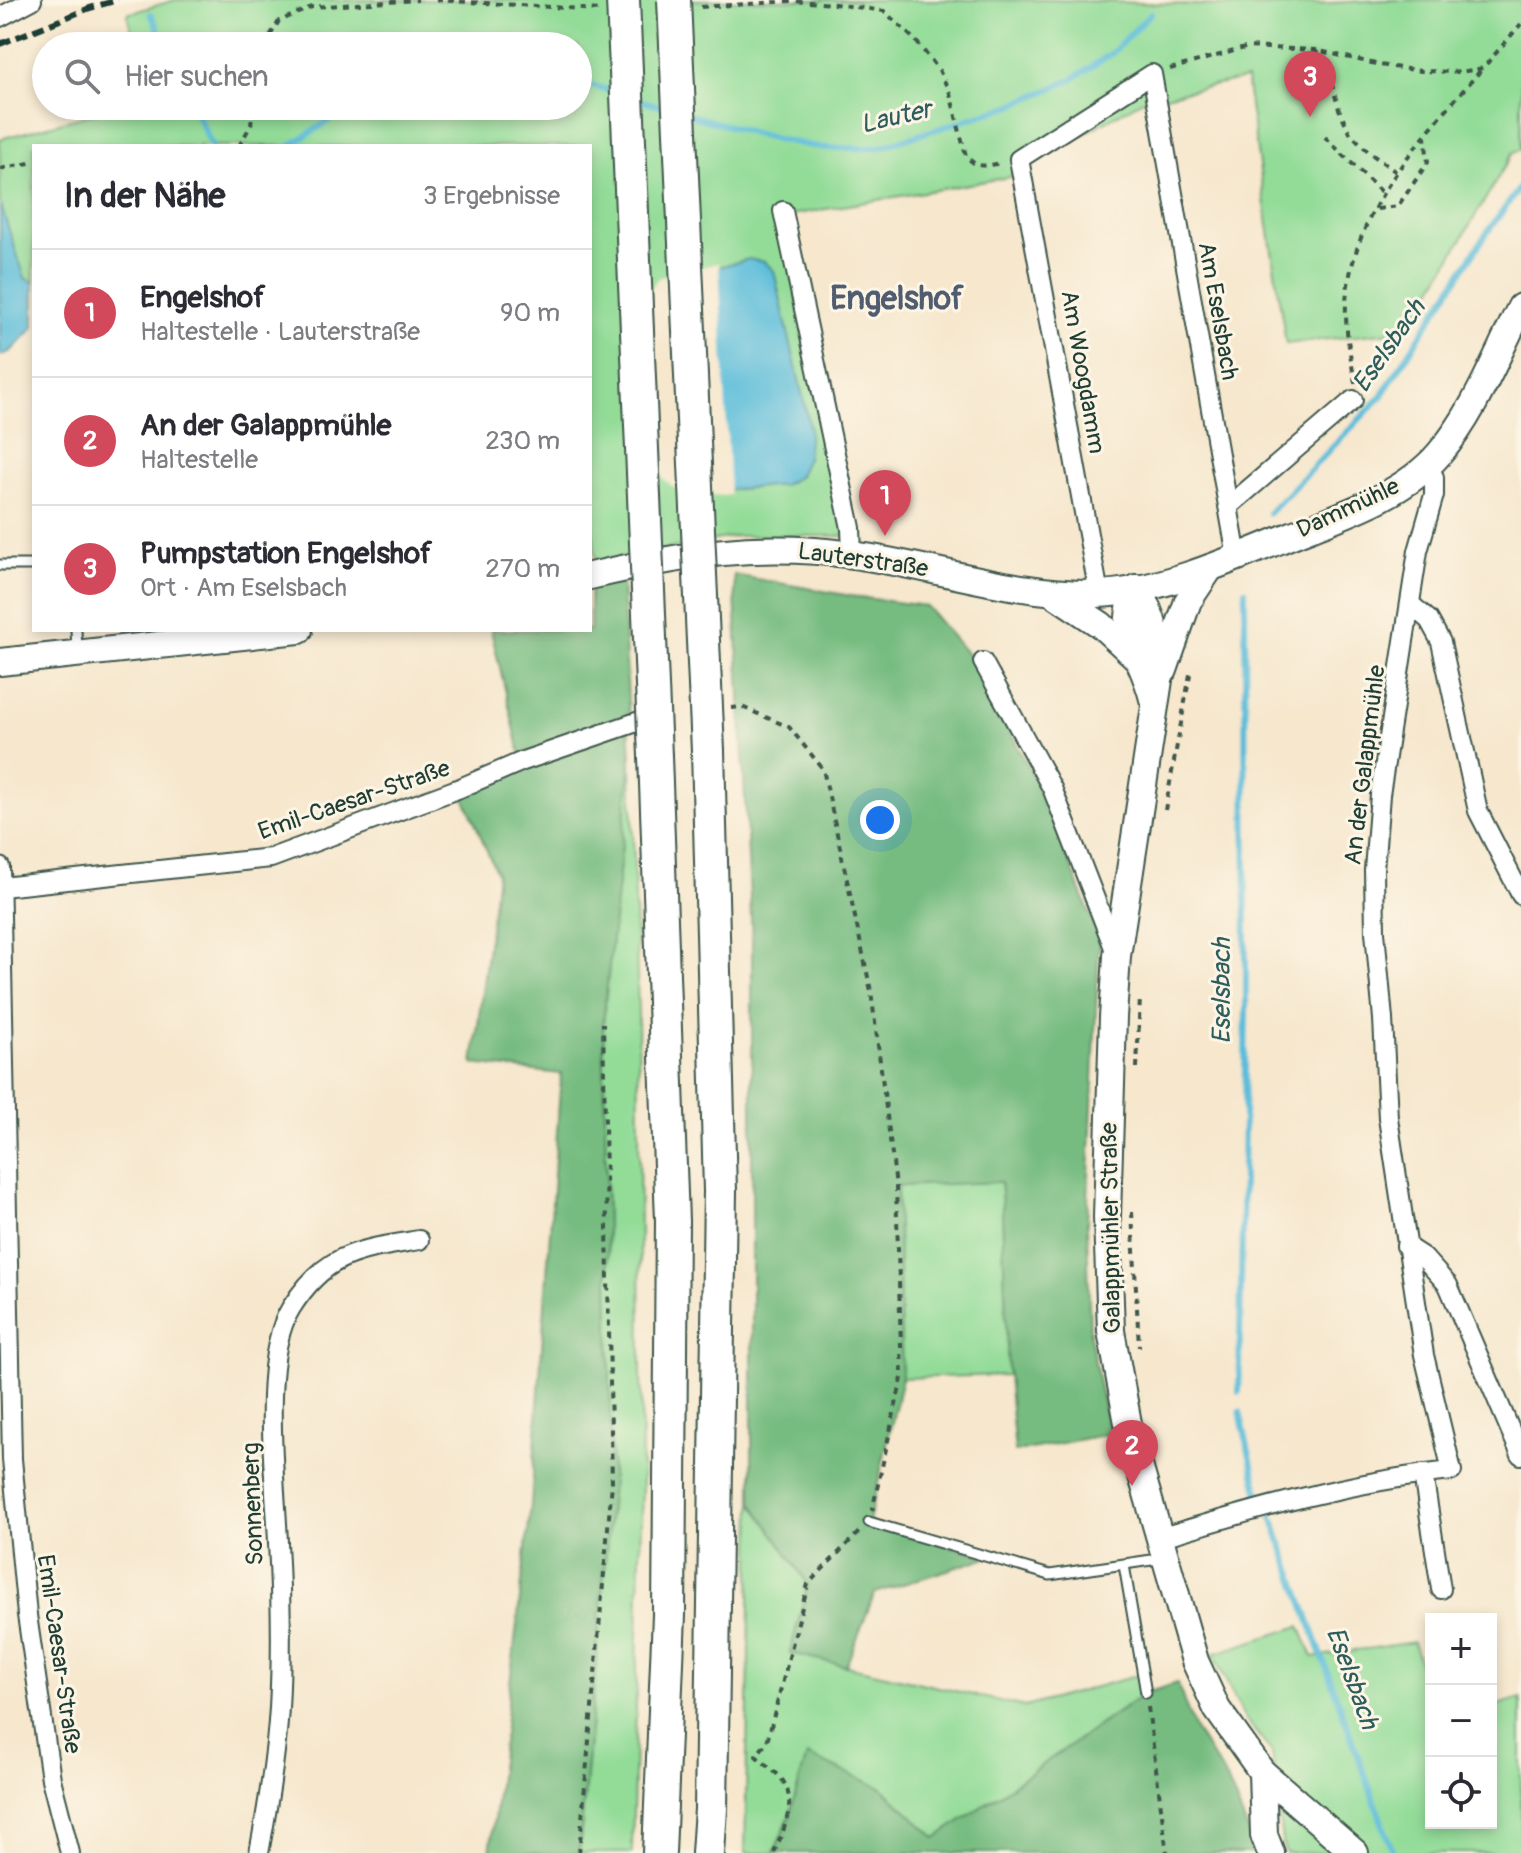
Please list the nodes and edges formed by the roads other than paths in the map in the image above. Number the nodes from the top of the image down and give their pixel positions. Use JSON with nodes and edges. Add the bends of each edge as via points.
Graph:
{"nodes":[{"id":1,"x":32,"y":0,"type":"edge"},
{"id":2,"x":688,"y":4,"type":"edge"},
{"id":3,"x":616,"y":5,"type":"edge"},
{"id":4,"x":0,"y":17,"type":"edge"},
{"id":5,"x":1019,"y":159,"type":"joint"},
{"id":6,"x":783,"y":211,"type":"dead end"},
{"id":7,"x":1521,"y":307,"type":"edge"},
{"id":8,"x":1353,"y":400,"type":"road end"},
{"id":9,"x":1428,"y":466,"type":"junction"},
{"id":10,"x":1229,"y":506,"type":"junction"},
{"id":11,"x":852,"y":555,"type":"junction"},
{"id":12,"x":1237,"y":557,"type":"junction"},
{"id":13,"x":0,"y":565,"type":"edge"},
{"id":14,"x":32,"y":565,"type":"edge"},
{"id":15,"x":1210,"y":568,"type":"junction"},
{"id":16,"x":592,"y":576,"type":"edge"},
{"id":17,"x":1136,"y":588,"type":"junction"},
{"id":18,"x":1050,"y":591,"type":"junction"},
{"id":19,"x":1099,"y":594,"type":"junction"},
{"id":20,"x":1410,"y":604,"type":"junction"},
{"id":21,"x":262,"y":632,"type":"edge"},
{"id":22,"x":76,"y":642,"type":"edge"},
{"id":23,"x":1137,"y":657,"type":"junction"},
{"id":24,"x":0,"y":662,"type":"edge"},
{"id":25,"x":983,"y":662,"type":"dead end"},
{"id":26,"x":1156,"y":700,"type":"junction"},
{"id":27,"x":661,"y":714,"type":"dead end"},
{"id":28,"x":0,"y":867,"type":"edge"},
{"id":29,"x":2,"y":887,"type":"junction"},
{"id":30,"x":1521,"y":895,"type":"edge"},
{"id":31,"x":1117,"y":956,"type":"junction"},
{"id":32,"x":2,"y":1074,"type":"edge"},
{"id":33,"x":3,"y":1200,"type":"edge"},
{"id":34,"x":419,"y":1240,"type":"dead end"},
{"id":35,"x":1406,"y":1246,"type":"junction"},
{"id":36,"x":1521,"y":1455,"type":"edge"},
{"id":37,"x":6,"y":1460,"type":"edge"},
{"id":38,"x":1423,"y":1474,"type":"junction"},
{"id":39,"x":869,"y":1522,"type":"road end"},
{"id":40,"x":1162,"y":1548,"type":"junction"},
{"id":41,"x":1124,"y":1565,"type":"junction"},
{"id":42,"x":1441,"y":1589,"type":"dead end"},
{"id":43,"x":1146,"y":1693,"type":"road end"},
{"id":44,"x":1262,"y":1772,"type":"junction"},
{"id":45,"x":70,"y":1853,"type":"edge"},
{"id":46,"x":259,"y":1853,"type":"edge"},
{"id":47,"x":659,"y":1853,"type":"edge"},
{"id":48,"x":708,"y":1853,"type":"edge"},
{"id":49,"x":1271,"y":1853,"type":"edge"},
{"id":50,"x":1355,"y":1853,"type":"edge"}],
"edges":[{"from":1,"to":4,"type":"street"},
{"from":2,"to":48,"type":"highway","bridge":true,"via":[[720,1191]]},
{"from":3,"to":47,"type":"highway","bridge":true,"via":[[655,756],[672,1221],[669,1615]]},
{"from":5,"to":10,"type":"street","name":"Am Eselsbach","via":[[1152,74]]},
{"from":5,"to":19,"type":"street","name":"Am Woogdamm"},
{"from":6,"to":11,"type":"street","via":[[851,528]]},
{"from":7,"to":9,"type":"main road","name":"Dammühle","via":[[1467,415]]},
{"from":8,"to":10,"type":"street"},
{"from":9,"to":12,"type":"main road","name":"Dammühle","via":[[1365,505]]},
{"from":9,"to":20,"type":"street","name":"An der Galappmühle","via":[[1435,489]]},
{"from":10,"to":12,"type":"street","name":"Am Eselsbach"},
{"from":11,"to":16,"type":"main road","name":"Lauterstraße","via":[[752,548],[676,557]]},
{"from":11,"to":18,"type":"main road","name":"Lauterstraße"},
{"from":12,"to":15,"type":"main road","name":"Dammühle"},
{"from":13,"to":14,"type":"lane"},
{"from":15,"to":17,"type":"main road","name":"Dammühle"},
{"from":15,"to":26,"type":"main road","via":[[1183,614]]},
{"from":17,"to":19,"type":"main road","name":"Lauterstraße"},
{"from":17,"to":23,"type":"main road","name":"Galappmühler Straße","via":[[1127,621]]},
{"from":17,"to":26,"type":"main road","name":"Galappmühler Straße","via":[[1155,628]]},
{"from":18,"to":19,"type":"main road","name":"Lauterstraße"},
{"from":18,"to":23,"type":"main road"},
{"from":20,"to":30,"type":"street","via":[[1429,620],[1441,642],[1478,811]]},
{"from":20,"to":35,"type":"street","name":"An der Galappmühle","via":[[1380,795],[1374,870],[1388,1118]]},
{"from":21,"to":22,"type":"main road"},
{"from":22,"to":24,"type":"main road"},
{"from":23,"to":26,"type":"main road","name":"Galappmühler Straße"},
{"from":25,"to":31,"type":"street","name":"Galappmühler Straße","via":[[1052,788]]},
{"from":26,"to":31,"type":"main road","name":"Galappmühler Straße"},
{"from":27,"to":29,"type":"street","name":"Emil-Caesar-Straße","via":[[271,858]]},
{"from":28,"to":29,"type":"street","name":"Emil-Caesar-Straße"},
{"from":29,"to":32,"type":"street","name":"Emil-Caesar-Straße"},
{"from":31,"to":40,"type":"main road","name":"Galappmühler Straße","via":[[1107,1202],[1111,1331],[1130,1434]]},
{"from":32,"to":33,"type":"street","name":"Emil-Caesar-Straße"},
{"from":33,"to":37,"type":"street","name":"Emil-Caesar-Straße"},
{"from":34,"to":46,"type":"street","name":"Sonnenberg","via":[[356,1251],[318,1271],[289,1310],[277,1341],[279,1707]]},
{"from":35,"to":36,"type":"street","via":[[1448,1285]]},
{"from":35,"to":38,"type":"street","name":"An der Galappmühle","via":[[1424,1355],[1452,1471]]},
{"from":37,"to":45,"type":"street","name":"Emil-Caesar-Straße","via":[[51,1779]]},
{"from":38,"to":40,"type":"street","name":"An der Galappmühle","via":[[1271,1504]]},
{"from":38,"to":42,"type":"street"},
{"from":39,"to":41,"type":"lane","via":[[1050,1575]]},
{"from":40,"to":41,"type":"lane"},
{"from":40,"to":44,"type":"main road","name":"Galappmühler Straße","via":[[1195,1661],[1217,1709]]},
{"from":41,"to":43,"type":"lane"},
{"from":44,"to":49,"type":"main road","via":[[1264,1835]]},
{"from":44,"to":50,"type":"main road","name":"Galappmühler Straße"}]}
